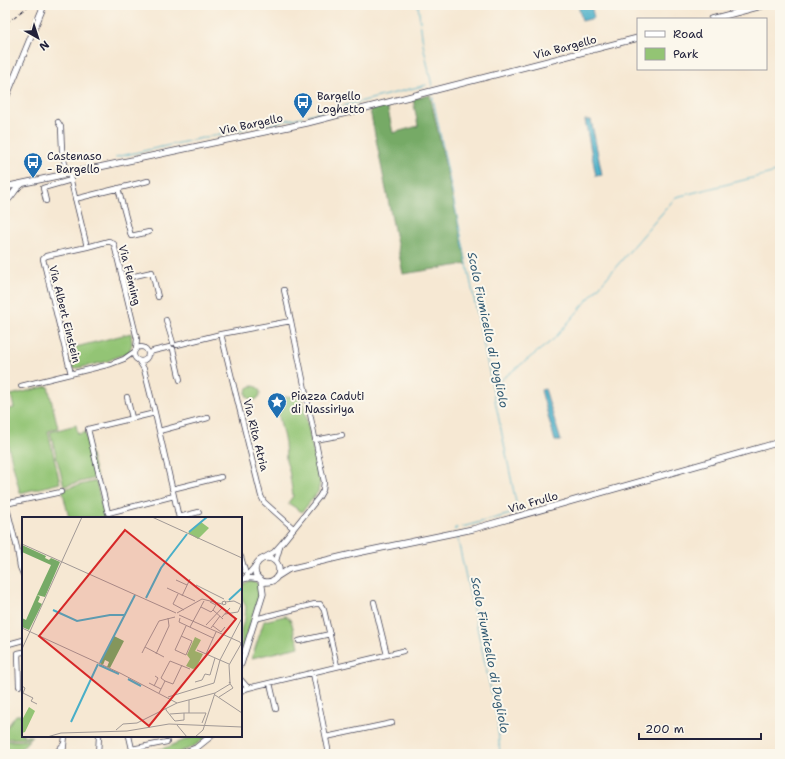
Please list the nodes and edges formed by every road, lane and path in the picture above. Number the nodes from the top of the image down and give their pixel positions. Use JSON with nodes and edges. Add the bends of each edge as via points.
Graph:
{"nodes":[{"id":1,"x":44,"y":5,"type":"edge"},
{"id":2,"x":765,"y":5,"type":"edge"},
{"id":3,"x":716,"y":18,"type":"edge"},
{"id":4,"x":637,"y":38,"type":"edge"},
{"id":5,"x":5,"y":100,"type":"edge"},
{"id":6,"x":58,"y":122,"type":"dead end"},
{"id":7,"x":68,"y":173,"type":"junction"},
{"id":8,"x":71,"y":180,"type":"junction"},
{"id":9,"x":148,"y":181,"type":"dead end"},
{"id":10,"x":24,"y":183,"type":"junction"},
{"id":11,"x":5,"y":186,"type":"edge"},
{"id":12,"x":118,"y":188,"type":"junction"},
{"id":13,"x":75,"y":199,"type":"junction"},
{"id":14,"x":46,"y":201,"type":"dead end"},
{"id":15,"x":6,"y":203,"type":"edge"},
{"id":16,"x":149,"y":232,"type":"dead end"},
{"id":17,"x":87,"y":247,"type":"junction"},
{"id":18,"x":122,"y":279,"type":"junction"},
{"id":19,"x":284,"y":290,"type":"dead end"},
{"id":20,"x":158,"y":297,"type":"dead end"},
{"id":21,"x":166,"y":320,"type":"dead end"},
{"id":22,"x":291,"y":321,"type":"junction"},
{"id":23,"x":221,"y":334,"type":"junction"},
{"id":24,"x":137,"y":339,"type":"junction"},
{"id":25,"x":173,"y":346,"type":"junction"},
{"id":26,"x":135,"y":351,"type":"junction"},
{"id":27,"x":146,"y":353,"type":"junction"},
{"id":28,"x":124,"y":359,"type":"junction"},
{"id":29,"x":138,"y":360,"type":"junction"},
{"id":30,"x":144,"y":368,"type":"junction"},
{"id":31,"x":71,"y":374,"type":"junction"},
{"id":32,"x":180,"y":380,"type":"dead end"},
{"id":33,"x":21,"y":386,"type":"dead end"},
{"id":34,"x":127,"y":397,"type":"dead end"},
{"id":35,"x":154,"y":413,"type":"junction"},
{"id":36,"x":132,"y":418,"type":"junction"},
{"id":37,"x":208,"y":418,"type":"dead end"},
{"id":38,"x":159,"y":431,"type":"junction"},
{"id":39,"x":342,"y":435,"type":"dead end"},
{"id":40,"x":315,"y":440,"type":"junction"},
{"id":41,"x":780,"y":442,"type":"edge"},
{"id":42,"x":221,"y":477,"type":"dead end"},
{"id":43,"x":172,"y":489,"type":"junction"},
{"id":44,"x":61,"y":492,"type":"dead end"},
{"id":45,"x":174,"y":496,"type":"junction"},
{"id":46,"x":5,"y":504,"type":"edge"},
{"id":47,"x":199,"y":512,"type":"dead end"},
{"id":48,"x":109,"y":516,"type":"edge"},
{"id":49,"x":179,"y":517,"type":"edge"},
{"id":50,"x":182,"y":517,"type":"edge"},
{"id":51,"x":294,"y":528,"type":"junction"},
{"id":52,"x":282,"y":543,"type":"junction"},
{"id":53,"x":265,"y":557,"type":"junction"},
{"id":54,"x":242,"y":560,"type":"edge"},
{"id":55,"x":277,"y":562,"type":"junction"},
{"id":56,"x":255,"y":566,"type":"junction"},
{"id":57,"x":289,"y":569,"type":"junction"},
{"id":58,"x":245,"y":571,"type":"dead end"},
{"id":59,"x":22,"y":572,"type":"edge"},
{"id":60,"x":278,"y":576,"type":"junction"},
{"id":61,"x":242,"y":579,"type":"edge"},
{"id":62,"x":260,"y":580,"type":"junction"},
{"id":63,"x":272,"y":581,"type":"junction"},
{"id":64,"x":263,"y":594,"type":"junction"},
{"id":65,"x":374,"y":602,"type":"dead end"},
{"id":66,"x":255,"y":619,"type":"junction"},
{"id":67,"x":330,"y":634,"type":"junction"},
{"id":68,"x":22,"y":640,"type":"edge"},
{"id":69,"x":299,"y":641,"type":"dead end"},
{"id":70,"x":5,"y":645,"type":"edge"},
{"id":71,"x":403,"y":651,"type":"dead end"},
{"id":72,"x":22,"y":652,"type":"edge"},
{"id":73,"x":387,"y":655,"type":"junction"},
{"id":74,"x":242,"y":661,"type":"edge"},
{"id":75,"x":337,"y":666,"type":"junction"},
{"id":76,"x":313,"y":673,"type":"junction"},
{"id":77,"x":270,"y":683,"type":"junction"},
{"id":78,"x":19,"y":686,"type":"dead end"},
{"id":79,"x":243,"y":688,"type":"edge"},
{"id":80,"x":276,"y":708,"type":"dead end"},
{"id":81,"x":392,"y":723,"type":"dead end"},
{"id":82,"x":65,"y":737,"type":"edge"},
{"id":83,"x":99,"y":737,"type":"edge"},
{"id":84,"x":130,"y":737,"type":"edge"},
{"id":85,"x":210,"y":737,"type":"edge"},
{"id":86,"x":326,"y":737,"type":"junction"},
{"id":87,"x":167,"y":742,"type":"dead end"},
{"id":88,"x":64,"y":744,"type":"junction"},
{"id":89,"x":55,"y":754,"type":"edge"},
{"id":90,"x":63,"y":754,"type":"edge"},
{"id":91,"x":98,"y":754,"type":"edge"},
{"id":92,"x":180,"y":754,"type":"edge"},
{"id":93,"x":330,"y":754,"type":"edge"}],
"edges":[{"from":1,"to":5,"type":"street"},
{"from":2,"to":3,"type":"street"},
{"from":4,"to":7,"type":"street","name":"Via Bargello","via":[[307,123]]},
{"from":6,"to":7,"type":"street"},
{"from":7,"to":8,"type":"street"},
{"from":7,"to":10,"type":"street","name":"Via Bargello"},
{"from":8,"to":13,"type":"street"},
{"from":8,"to":14,"type":"street","via":[[43,188]]},
{"from":9,"to":12,"type":"street"},
{"from":10,"to":11,"type":"street","name":"Via Bargello"},
{"from":10,"to":15,"type":"street"},
{"from":12,"to":13,"type":"street"},
{"from":12,"to":16,"type":"street","via":[[131,236]]},
{"from":13,"to":17,"type":"street"},
{"from":17,"to":18,"type":"street","name":"Via Fleming","via":[[109,241],[113,243]]},
{"from":17,"to":31,"type":"street","name":"Via Albert Einstein","via":[[46,256],[43,259]]},
{"from":18,"to":20,"type":"street","via":[[152,272]]},
{"from":18,"to":24,"type":"street","name":"Via Fleming"},
{"from":19,"to":22,"type":"street"},
{"from":21,"to":25,"type":"street"},
{"from":22,"to":23,"type":"street"},
{"from":22,"to":40,"type":"street"},
{"from":23,"to":25,"type":"street"},
{"from":23,"to":51,"type":"street","name":"Via Rita Atria","via":[[261,496],[264,502]]},
{"from":24,"to":26,"type":"street","name":"Via Fleming"},
{"from":24,"to":27,"type":"street","name":"Via Fleming"},
{"from":25,"to":27,"type":"street"},
{"from":25,"to":32,"type":"street"},
{"from":26,"to":27,"type":"street"},
{"from":26,"to":28,"type":"street"},
{"from":26,"to":29,"type":"street","name":"Via Fleming","via":[[134,356]]},
{"from":27,"to":29,"type":"street","via":[[143,361]]},
{"from":27,"to":30,"type":"street"},
{"from":28,"to":29,"type":"street"},
{"from":28,"to":31,"type":"street"},
{"from":29,"to":30,"type":"street"},
{"from":30,"to":35,"type":"street"},
{"from":31,"to":33,"type":"street"},
{"from":34,"to":36,"type":"street"},
{"from":35,"to":36,"type":"street"},
{"from":35,"to":38,"type":"street"},
{"from":36,"to":48,"type":"street","via":[[88,429]]},
{"from":37,"to":38,"type":"street"},
{"from":38,"to":43,"type":"street"},
{"from":39,"to":40,"type":"street"},
{"from":40,"to":51,"type":"street","via":[[324,482],[323,490]]},
{"from":41,"to":57,"type":"street","name":"Via Frullo","via":[[473,529]]},
{"from":42,"to":43,"type":"street"},
{"from":43,"to":45,"type":"street"},
{"from":44,"to":46,"type":"street"},
{"from":45,"to":48,"type":"street"},
{"from":45,"to":49,"type":"street"},
{"from":46,"to":59,"type":"street"},
{"from":47,"to":50,"type":"street"},
{"from":51,"to":52,"type":"street"},
{"from":52,"to":53,"type":"street"},
{"from":52,"to":55,"type":"street","via":[[277,554]]},
{"from":53,"to":55,"type":"street"},
{"from":53,"to":56,"type":"street"},
{"from":54,"to":58,"type":"street"},
{"from":55,"to":57,"type":"street"},
{"from":55,"to":60,"type":"street"},
{"from":56,"to":61,"type":"street"},
{"from":56,"to":62,"type":"street","via":[[255,572]]},
{"from":57,"to":60,"type":"street","name":"Via Frullo"},
{"from":60,"to":63,"type":"street"},
{"from":61,"to":62,"type":"street"},
{"from":62,"to":63,"type":"street"},
{"from":62,"to":64,"type":"street"},
{"from":63,"to":64,"type":"street"},
{"from":64,"to":66,"type":"street"},
{"from":65,"to":73,"type":"street"},
{"from":66,"to":67,"type":"street","via":[[318,604],[324,610]]},
{"from":66,"to":74,"type":"street"},
{"from":67,"to":69,"type":"street"},
{"from":67,"to":75,"type":"street"},
{"from":68,"to":70,"type":"street"},
{"from":71,"to":73,"type":"street"},
{"from":72,"to":78,"type":"street","via":[[18,653]]},
{"from":73,"to":75,"type":"street"},
{"from":75,"to":76,"type":"street"},
{"from":76,"to":77,"type":"street"},
{"from":76,"to":86,"type":"street"},
{"from":77,"to":79,"type":"street"},
{"from":77,"to":80,"type":"street"},
{"from":81,"to":86,"type":"street"},
{"from":82,"to":88,"type":"street"},
{"from":83,"to":91,"type":"street"},
{"from":84,"to":87,"type":"street","via":[[132,749]]},
{"from":85,"to":92,"type":"street","via":[[196,748]]},
{"from":86,"to":93,"type":"street"},
{"from":88,"to":89,"type":"street"},
{"from":88,"to":90,"type":"street"}]}
